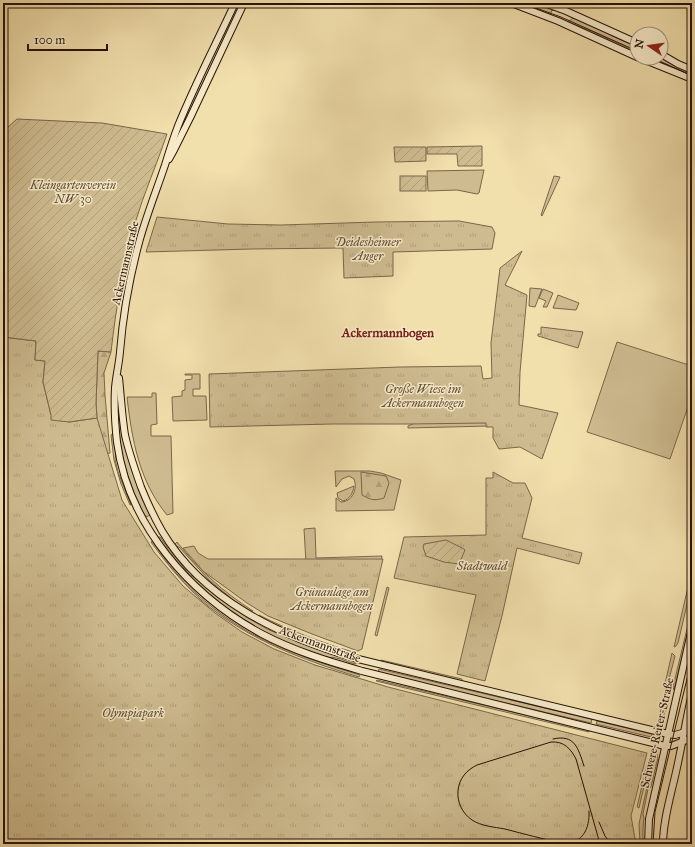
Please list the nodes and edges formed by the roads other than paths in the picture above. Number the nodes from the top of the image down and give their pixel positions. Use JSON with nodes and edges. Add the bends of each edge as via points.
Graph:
{"nodes":[{"id":1,"x":235,"y":3,"type":"edge"},
{"id":2,"x":244,"y":3,"type":"edge"},
{"id":3,"x":511,"y":3,"type":"edge"},
{"id":4,"x":544,"y":3,"type":"edge"},
{"id":5,"x":629,"y":39,"type":"edge"},
{"id":6,"x":629,"y":53,"type":"edge"},
{"id":7,"x":669,"y":59,"type":"edge"},
{"id":8,"x":660,"y":66,"type":"edge"},
{"id":9,"x":692,"y":70,"type":"edge"},
{"id":10,"x":692,"y":79,"type":"edge"},
{"id":11,"x":166,"y":164,"type":"junction"},
{"id":12,"x":118,"y":370,"type":"junction"},
{"id":13,"x":692,"y":628,"type":"edge"},
{"id":14,"x":692,"y":693,"type":"edge"},
{"id":15,"x":692,"y":730,"type":"edge"},
{"id":16,"x":684,"y":732,"type":"junction"},
{"id":17,"x":668,"y":734,"type":"junction"},
{"id":18,"x":692,"y":738,"type":"edge"},
{"id":19,"x":682,"y":742,"type":"junction"},
{"id":20,"x":665,"y":746,"type":"junction"},
{"id":21,"x":648,"y":844,"type":"edge"},
{"id":22,"x":663,"y":844,"type":"edge"}],
"edges":[{"from":1,"to":11,"type":"main road","name":"Ackermannstraße","via":[[185,109]]},
{"from":2,"to":11,"type":"main road","name":"Ackermannstraße"},
{"from":3,"to":6,"type":"main road"},
{"from":4,"to":5,"type":"main road"},
{"from":7,"to":9,"type":"main road"},
{"from":8,"to":10,"type":"main road"},
{"from":11,"to":12,"type":"main road","name":"Ackermannstraße","via":[[144,225],[134,263],[122,326]]},
{"from":12,"to":17,"type":"main road","name":"Ackermannstraße","via":[[125,436],[146,500],[164,535],[188,565],[227,600],[267,624],[341,655]]},
{"from":12,"to":20,"type":"main road","name":"Ackermannstraße","via":[[115,386],[117,440],[125,479],[134,501],[149,529],[173,562],[197,588],[229,614],[264,635],[326,661]]},
{"from":13,"to":17,"type":"main road","name":"Schwere-Reiter-Straße"},
{"from":14,"to":16,"type":"main road","name":"Schwere-Reiter-Straße"},
{"from":15,"to":16,"type":"main road","name":"Ackermannstraße"},
{"from":16,"to":17,"type":"main road","name":"Ackermannstraße"},
{"from":16,"to":19,"type":"main road","name":"Schwere-Reiter-Straße"},
{"from":17,"to":20,"type":"main road","name":"Schwere-Reiter-Straße"},
{"from":18,"to":19,"type":"main road","name":"Ackermannstraße"},
{"from":19,"to":20,"type":"main road","name":"Ackermannstraße"},
{"from":19,"to":22,"type":"main road","name":"Schwere-Reiter-Straße","via":[[667,811]]},
{"from":20,"to":21,"type":"main road","name":"Schwere-Reiter-Straße","via":[[649,819]]}]}
